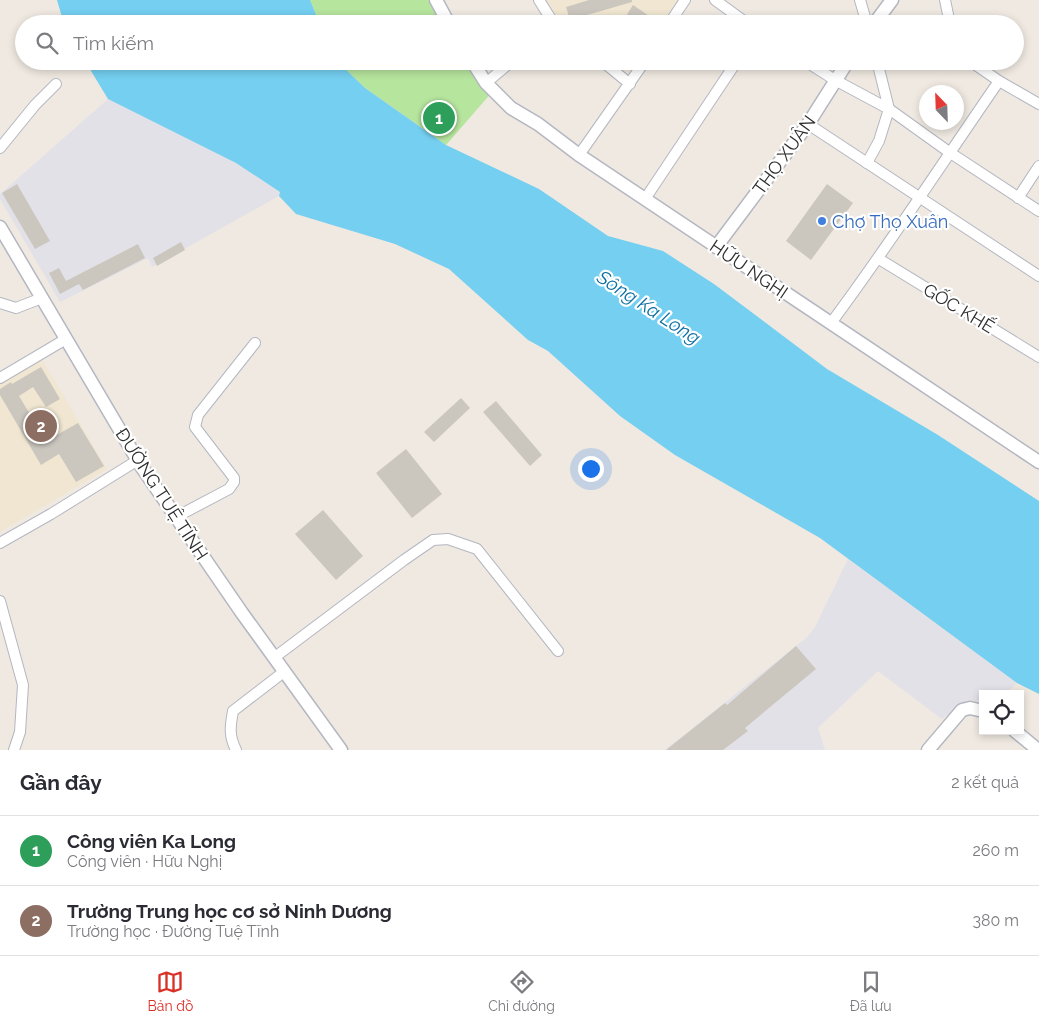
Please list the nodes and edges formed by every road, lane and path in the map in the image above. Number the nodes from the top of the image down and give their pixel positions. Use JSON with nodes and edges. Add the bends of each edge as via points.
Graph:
{"nodes":[{"id":1,"x":436,"y":0,"type":"edge"},
{"id":2,"x":539,"y":0,"type":"edge"},
{"id":3,"x":685,"y":0,"type":"edge"},
{"id":4,"x":715,"y":0,"type":"edge"},
{"id":5,"x":860,"y":0,"type":"edge"},
{"id":6,"x":892,"y":0,"type":"edge"},
{"id":7,"x":945,"y":0,"type":"edge"},
{"id":8,"x":445,"y":15,"type":"edge"},
{"id":9,"x":548,"y":15,"type":"edge"},
{"id":10,"x":675,"y":15,"type":"edge"},
{"id":11,"x":736,"y":15,"type":"edge"},
{"id":12,"x":864,"y":15,"type":"edge"},
{"id":13,"x":881,"y":15,"type":"edge"},
{"id":14,"x":948,"y":15,"type":"edge"},
{"id":15,"x":478,"y":70,"type":"edge"},
{"id":16,"x":501,"y":70,"type":"edge"},
{"id":17,"x":613,"y":70,"type":"edge"},
{"id":18,"x":639,"y":70,"type":"edge"},
{"id":19,"x":732,"y":70,"type":"edge"},
{"id":20,"x":819,"y":70,"type":"edge"},
{"id":21,"x":842,"y":70,"type":"edge"},
{"id":22,"x":879,"y":70,"type":"edge"},
{"id":23,"x":983,"y":70,"type":"edge"},
{"id":24,"x":835,"y":80,"type":"junction"},
{"id":25,"x":999,"y":81,"type":"junction"},
{"id":26,"x":486,"y":83,"type":"junction"},
{"id":27,"x":56,"y":84,"type":"dead end"},
{"id":28,"x":630,"y":84,"type":"junction"},
{"id":29,"x":1039,"y":104,"type":"edge"},
{"id":30,"x":889,"y":109,"type":"junction"},
{"id":31,"x":808,"y":124,"type":"junction"},
{"id":32,"x":0,"y":148,"type":"edge"},
{"id":33,"x":949,"y":152,"type":"junction"},
{"id":34,"x":579,"y":155,"type":"junction"},
{"id":35,"x":866,"y":163,"type":"junction"},
{"id":36,"x":1039,"y":166,"type":"edge"},
{"id":37,"x":919,"y":197,"type":"junction"},
{"id":38,"x":1018,"y":198,"type":"junction"},
{"id":39,"x":645,"y":199,"type":"junction"},
{"id":40,"x":1039,"y":211,"type":"edge"},
{"id":41,"x":0,"y":226,"type":"edge"},
{"id":42,"x":716,"y":247,"type":"junction"},
{"id":43,"x":878,"y":259,"type":"junction"},
{"id":44,"x":1039,"y":276,"type":"edge"},
{"id":45,"x":42,"y":298,"type":"junction"},
{"id":46,"x":0,"y":304,"type":"edge"},
{"id":47,"x":831,"y":323,"type":"junction"},
{"id":48,"x":66,"y":339,"type":"junction"},
{"id":49,"x":256,"y":344,"type":"dead end"},
{"id":50,"x":1039,"y":357,"type":"edge"},
{"id":51,"x":0,"y":378,"type":"edge"},
{"id":52,"x":138,"y":460,"type":"junction"},
{"id":53,"x":1039,"y":462,"type":"edge"},
{"id":54,"x":176,"y":517,"type":"junction"},
{"id":55,"x":0,"y":543,"type":"edge"},
{"id":56,"x":0,"y":600,"type":"edge"},
{"id":57,"x":558,"y":650,"type":"dead end"},
{"id":58,"x":275,"y":657,"type":"junction"},
{"id":59,"x":286,"y":671,"type":"junction"},
{"id":60,"x":979,"y":710,"type":"edge"},
{"id":61,"x":1020,"y":735,"type":"edge"},
{"id":62,"x":14,"y":750,"type":"edge"},
{"id":63,"x":236,"y":750,"type":"edge"},
{"id":64,"x":341,"y":750,"type":"edge"},
{"id":65,"x":928,"y":750,"type":"edge"},
{"id":66,"x":1038,"y":750,"type":"edge"}],
"edges":[{"from":1,"to":8,"type":"street"},
{"from":2,"to":9,"type":"street"},
{"from":3,"to":10,"type":"street"},
{"from":4,"to":11,"type":"street"},
{"from":5,"to":12,"type":"street"},
{"from":6,"to":13,"type":"street"},
{"from":7,"to":14,"type":"street"},
{"from":15,"to":26,"type":"street","name":"HỮU NGHỊ"},
{"from":16,"to":26,"type":"street"},
{"from":17,"to":28,"type":"street"},
{"from":18,"to":28,"type":"street"},
{"from":19,"to":39,"type":"street"},
{"from":20,"to":24,"type":"street"},
{"from":21,"to":24,"type":"street","name":"THỌ XUÂN"},
{"from":22,"to":30,"type":"street"},
{"from":23,"to":25,"type":"street"},
{"from":24,"to":30,"type":"street"},
{"from":24,"to":31,"type":"street","name":"THỌ XUÂN"},
{"from":25,"to":29,"type":"street"},
{"from":25,"to":33,"type":"street"},
{"from":26,"to":34,"type":"street","name":"HỮU NGHỊ","via":[[511,108]]},
{"from":27,"to":32,"type":"street"},
{"from":28,"to":34,"type":"street"},
{"from":30,"to":33,"type":"street"},
{"from":30,"to":35,"type":"street","via":[[879,141]]},
{"from":31,"to":35,"type":"street"},
{"from":31,"to":42,"type":"street","name":"THỌ XUÂN"},
{"from":33,"to":37,"type":"street"},
{"from":33,"to":38,"type":"street"},
{"from":34,"to":39,"type":"street","name":"HỮU NGHỊ"},
{"from":35,"to":37,"type":"street"},
{"from":36,"to":38,"type":"street"},
{"from":37,"to":43,"type":"street"},
{"from":37,"to":44,"type":"street"},
{"from":38,"to":40,"type":"street"},
{"from":39,"to":42,"type":"street","name":"HỮU NGHỊ"},
{"from":41,"to":45,"type":"street","name":"ĐƯỜNG TUỆ TĨNH"},
{"from":42,"to":47,"type":"street","name":"HỮU NGHỊ"},
{"from":43,"to":47,"type":"street"},
{"from":43,"to":50,"type":"street","name":"GỐC KHẾ"},
{"from":45,"to":46,"type":"street","via":[[16,308]]},
{"from":45,"to":48,"type":"street","name":"ĐƯỜNG TUỆ TĨNH"},
{"from":47,"to":53,"type":"street","name":"HỮU NGHỊ"},
{"from":48,"to":51,"type":"street"},
{"from":48,"to":52,"type":"street","name":"ĐƯỜNG TUỆ TĨNH"},
{"from":49,"to":54,"type":"street","via":[[198,415],[195,427],[234,482],[229,489]]},
{"from":52,"to":54,"type":"street","name":"ĐƯỜNG TUỆ TĨNH"},
{"from":52,"to":55,"type":"street"},
{"from":54,"to":58,"type":"street","name":"ĐƯỜNG TUỆ TĨNH"},
{"from":56,"to":62,"type":"street","via":[[23,685],[20,732]]},
{"from":57,"to":58,"type":"street","via":[[477,550],[448,539],[433,540]]},
{"from":58,"to":59,"type":"street","name":"ĐƯỜNG TUỆ TĨNH"},
{"from":59,"to":63,"type":"street","via":[[233,711],[230,737]]},
{"from":59,"to":64,"type":"street","name":"ĐƯỜNG TUỆ TĨNH"},
{"from":60,"to":65,"type":"street","via":[[962,710]]},
{"from":61,"to":66,"type":"street"}]}
